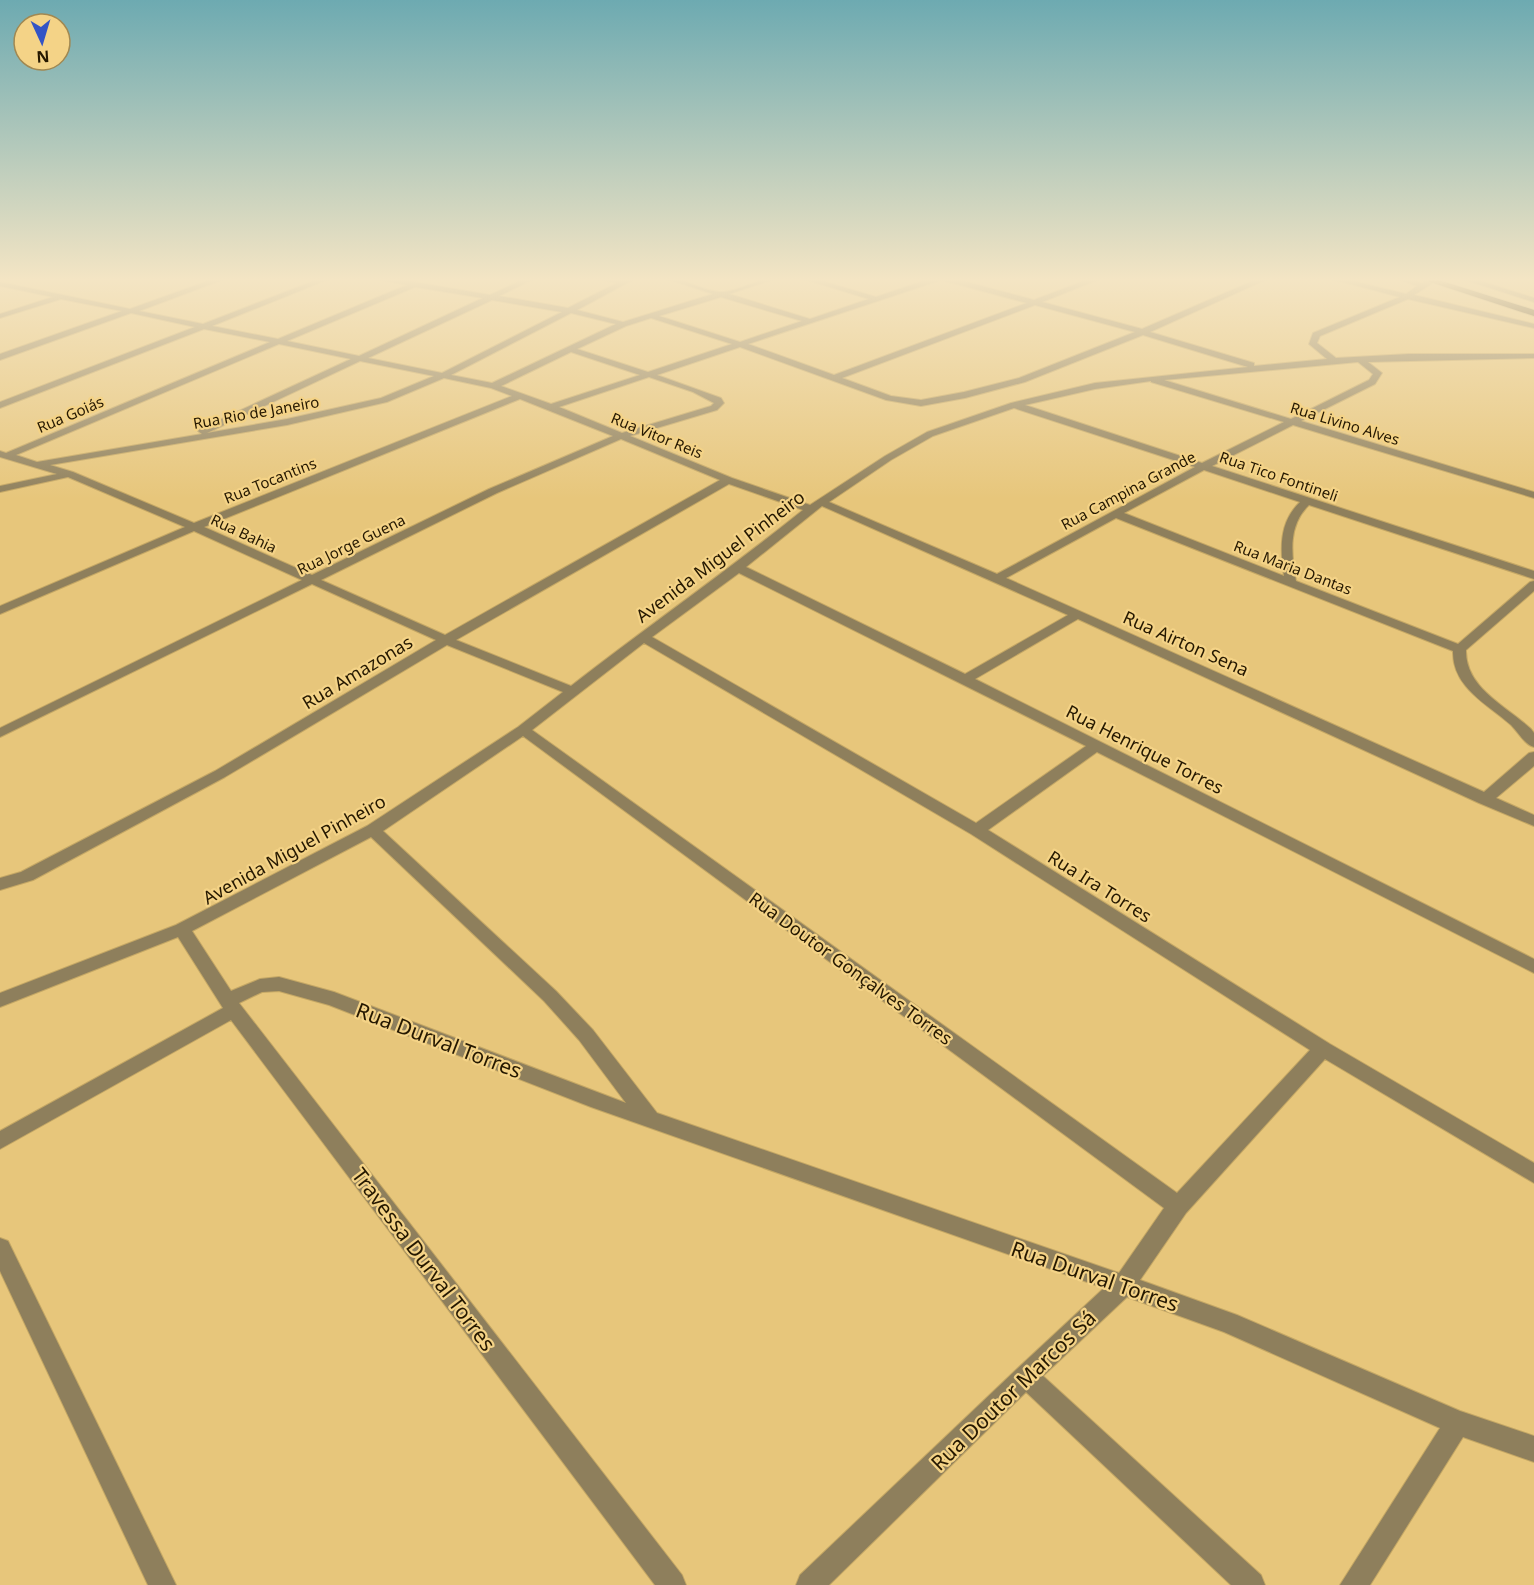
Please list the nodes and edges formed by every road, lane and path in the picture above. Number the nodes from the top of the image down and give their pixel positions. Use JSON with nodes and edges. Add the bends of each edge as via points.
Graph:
{"nodes":[{"id":1,"x":17,"y":351,"type":"edge"},
{"id":2,"x":140,"y":351,"type":"edge"},
{"id":3,"x":256,"y":351,"type":"edge"},
{"id":4,"x":324,"y":351,"type":"edge"},
{"id":5,"x":375,"y":351,"type":"edge"},
{"id":6,"x":492,"y":351,"type":"edge"},
{"id":7,"x":565,"y":351,"type":"edge"},
{"id":8,"x":575,"y":351,"type":"edge"},
{"id":9,"x":718,"y":351,"type":"edge"},
{"id":10,"x":759,"y":351,"type":"edge"},
{"id":11,"x":906,"y":351,"type":"edge"},
{"id":12,"x":1097,"y":351,"type":"edge"},
{"id":13,"x":1206,"y":351,"type":"edge"},
{"id":14,"x":1322,"y":351,"type":"edge"},
{"id":15,"x":1534,"y":356,"type":"edge"},
{"id":16,"x":0,"y":357,"type":"edge"},
{"id":17,"x":360,"y":358,"type":"junction"},
{"id":18,"x":1360,"y":360,"type":"junction"},
{"id":19,"x":1334,"y":361,"type":"junction"},
{"id":20,"x":1259,"y":367,"type":"junction"},
{"id":21,"x":645,"y":375,"type":"junction"},
{"id":22,"x":442,"y":376,"type":"junction"},
{"id":23,"x":835,"y":378,"type":"junction"},
{"id":24,"x":1148,"y":379,"type":"junction"},
{"id":25,"x":492,"y":386,"type":"junction"},
{"id":26,"x":520,"y":396,"type":"junction"},
{"id":27,"x":0,"y":405,"type":"edge"},
{"id":28,"x":1014,"y":405,"type":"junction"},
{"id":29,"x":551,"y":407,"type":"junction"},
{"id":30,"x":1292,"y":423,"type":"junction"},
{"id":31,"x":621,"y":436,"type":"junction"},
{"id":32,"x":183,"y":440,"type":"junction"},
{"id":33,"x":3,"y":455,"type":"edge"},
{"id":34,"x":35,"y":465,"type":"junction"},
{"id":35,"x":1204,"y":466,"type":"junction"},
{"id":36,"x":69,"y":474,"type":"junction"},
{"id":37,"x":728,"y":480,"type":"junction"},
{"id":38,"x":0,"y":489,"type":"edge"},
{"id":39,"x":1534,"y":495,"type":"edge"},
{"id":40,"x":1306,"y":502,"type":"junction"},
{"id":41,"x":816,"y":506,"type":"junction"},
{"id":42,"x":1116,"y":514,"type":"junction"},
{"id":43,"x":195,"y":527,"type":"junction"},
{"id":44,"x":738,"y":568,"type":"junction"},
{"id":45,"x":1534,"y":575,"type":"edge"},
{"id":46,"x":997,"y":578,"type":"junction"},
{"id":47,"x":311,"y":581,"type":"junction"},
{"id":48,"x":1292,"y":583,"type":"junction"},
{"id":49,"x":1534,"y":585,"type":"edge"},
{"id":50,"x":0,"y":610,"type":"edge"},
{"id":51,"x":1076,"y":615,"type":"junction"},
{"id":52,"x":642,"y":637,"type":"junction"},
{"id":53,"x":446,"y":640,"type":"junction"},
{"id":54,"x":1460,"y":649,"type":"junction"},
{"id":55,"x":965,"y":679,"type":"junction"},
{"id":56,"x":572,"y":691,"type":"junction"},
{"id":57,"x":523,"y":730,"type":"junction"},
{"id":58,"x":0,"y":733,"type":"edge"},
{"id":59,"x":1534,"y":743,"type":"edge"},
{"id":60,"x":1096,"y":746,"type":"junction"},
{"id":61,"x":1534,"y":756,"type":"edge"},
{"id":62,"x":1484,"y":800,"type":"junction"},
{"id":63,"x":1534,"y":821,"type":"edge"},
{"id":64,"x":373,"y":830,"type":"junction"},
{"id":65,"x":976,"y":830,"type":"junction"},
{"id":66,"x":0,"y":884,"type":"edge"},
{"id":67,"x":182,"y":929,"type":"junction"},
{"id":68,"x":1534,"y":966,"type":"edge"},
{"id":69,"x":0,"y":1000,"type":"edge"},
{"id":70,"x":231,"y":1005,"type":"junction"},
{"id":71,"x":1323,"y":1049,"type":"junction"},
{"id":72,"x":650,"y":1118,"type":"junction"},
{"id":73,"x":0,"y":1141,"type":"edge"},
{"id":74,"x":1534,"y":1174,"type":"edge"},
{"id":75,"x":1178,"y":1206,"type":"junction"},
{"id":76,"x":0,"y":1248,"type":"edge"},
{"id":77,"x":1124,"y":1285,"type":"junction"},
{"id":78,"x":1026,"y":1376,"type":"junction"},
{"id":79,"x":1458,"y":1423,"type":"junction"},
{"id":80,"x":1534,"y":1449,"type":"edge"},
{"id":81,"x":162,"y":1585,"type":"edge"},
{"id":82,"x":672,"y":1585,"type":"edge"},
{"id":83,"x":810,"y":1585,"type":"edge"},
{"id":84,"x":1251,"y":1585,"type":"edge"},
{"id":85,"x":1354,"y":1585,"type":"edge"}],
"edges":[{"from":1,"to":16,"type":"street"},
{"from":2,"to":27,"type":"street"},
{"from":3,"to":33,"type":"street","name":"Rua Goiás"},
{"from":4,"to":17,"type":"street","name":"Rua Vitor Reis"},
{"from":5,"to":17,"type":"street"},
{"from":6,"to":22,"type":"street","name":"Rua Rio de Janeiro"},
{"from":7,"to":25,"type":"street"},
{"from":8,"to":21,"type":"street"},
{"from":9,"to":21,"type":"street"},
{"from":10,"to":23,"type":"street"},
{"from":11,"to":23,"type":"street"},
{"from":12,"to":23,"type":"street","via":[[992,389],[921,403],[889,398]]},
{"from":13,"to":20,"type":"street"},
{"from":14,"to":19,"type":"street"},
{"from":15,"to":18,"type":"street","name":"Avenida Miguel Pinheiro"},
{"from":17,"to":22,"type":"street","name":"Rua Vitor Reis"},
{"from":17,"to":32,"type":"street"},
{"from":18,"to":19,"type":"street","name":"Avenida Miguel Pinheiro"},
{"from":18,"to":30,"type":"street","name":"Rua Campina Grande","via":[[1378,373],[1376,378]]},
{"from":19,"to":20,"type":"street","name":"Avenida Miguel Pinheiro"},
{"from":20,"to":24,"type":"street","name":"Avenida Miguel Pinheiro"},
{"from":21,"to":29,"type":"street"},
{"from":21,"to":31,"type":"street","name":"Rua Jorge Guena","via":[[696,390],[719,403],[714,408]]},
{"from":22,"to":25,"type":"street","name":"Rua Vitor Reis"},
{"from":22,"to":32,"type":"street","name":"Rua Rio de Janeiro","via":[[362,406]]},
{"from":24,"to":28,"type":"street","name":"Avenida Miguel Pinheiro","via":[[1095,386]]},
{"from":24,"to":30,"type":"street","name":"Rua Livino Alves"},
{"from":25,"to":26,"type":"street","name":"Rua Vitor Reis"},
{"from":26,"to":29,"type":"street","name":"Rua Vitor Reis"},
{"from":26,"to":43,"type":"street","name":"Rua Tocantins"},
{"from":28,"to":35,"type":"street","name":"Rua Tico Fontineli"},
{"from":28,"to":41,"type":"street","name":"Avenida Miguel Pinheiro","via":[[911,444]]},
{"from":29,"to":31,"type":"street","name":"Rua Vitor Reis"},
{"from":30,"to":35,"type":"street","name":"Rua Campina Grande"},
{"from":30,"to":39,"type":"street","name":"Rua Livino Alves"},
{"from":31,"to":37,"type":"street","name":"Rua Vitor Reis"},
{"from":31,"to":47,"type":"street","name":"Rua Jorge Guena","via":[[493,491]]},
{"from":32,"to":34,"type":"street","name":"Rua Rio de Janeiro"},
{"from":33,"to":34,"type":"street","name":"Rua Bahia"},
{"from":34,"to":36,"type":"street","name":"Rua Bahia"},
{"from":35,"to":40,"type":"street","name":"Rua Tico Fontineli"},
{"from":35,"to":42,"type":"street","name":"Rua Campina Grande"},
{"from":36,"to":38,"type":"street"},
{"from":36,"to":43,"type":"street","name":"Rua Bahia"},
{"from":37,"to":41,"type":"street","name":"Rua Vitor Reis"},
{"from":37,"to":53,"type":"street","name":"Rua Amazonas"},
{"from":40,"to":45,"type":"street","name":"Rua Tico Fontineli"},
{"from":40,"to":48,"type":"street","via":[[1290,525]]},
{"from":41,"to":44,"type":"street","name":"Avenida Miguel Pinheiro"},
{"from":41,"to":46,"type":"street","name":"Rua Airton Sena"},
{"from":42,"to":46,"type":"street","name":"Rua Campina Grande"},
{"from":42,"to":48,"type":"street","name":"Rua Maria Dantas"},
{"from":43,"to":47,"type":"street","name":"Rua Bahia"},
{"from":43,"to":50,"type":"street","name":"Rua Tocantins"},
{"from":44,"to":52,"type":"street","name":"Avenida Miguel Pinheiro"},
{"from":44,"to":55,"type":"street","name":"Rua Henrique Torres"},
{"from":46,"to":51,"type":"street","name":"Rua Airton Sena"},
{"from":47,"to":53,"type":"street","name":"Rua Bahia"},
{"from":47,"to":58,"type":"street","name":"Rua Jorge Guena"},
{"from":48,"to":54,"type":"street","name":"Rua Maria Dantas"},
{"from":49,"to":54,"type":"street"},
{"from":51,"to":55,"type":"street"},
{"from":51,"to":62,"type":"street","name":"Rua Airton Sena"},
{"from":52,"to":56,"type":"street","name":"Avenida Miguel Pinheiro"},
{"from":52,"to":65,"type":"street","name":"Rua Ira Torres"},
{"from":53,"to":56,"type":"street","name":"Rua Bahia"},
{"from":53,"to":66,"type":"street","name":"Rua Amazonas","via":[[220,774],[27,876]]},
{"from":54,"to":59,"type":"street","via":[[1458,658],[1464,676]]},
{"from":55,"to":60,"type":"street","name":"Rua Henrique Torres"},
{"from":56,"to":57,"type":"street","name":"Avenida Miguel Pinheiro"},
{"from":57,"to":64,"type":"street","name":"Avenida Miguel Pinheiro"},
{"from":57,"to":75,"type":"street","name":"Rua Doutor Gonçalves Torres"},
{"from":60,"to":65,"type":"street"},
{"from":60,"to":68,"type":"street","name":"Rua Henrique Torres"},
{"from":61,"to":62,"type":"street"},
{"from":62,"to":63,"type":"street","name":"Rua Airton Sena"},
{"from":64,"to":67,"type":"street","name":"Avenida Miguel Pinheiro"},
{"from":64,"to":72,"type":"street","via":[[550,996],[586,1035]]},
{"from":65,"to":71,"type":"street","name":"Rua Ira Torres"},
{"from":67,"to":69,"type":"street","name":"Avenida Miguel Pinheiro"},
{"from":67,"to":70,"type":"street","name":"Travessa Durval Torres"},
{"from":70,"to":72,"type":"street","name":"Rua Durval Torres","via":[[254,988],[269,985],[305,991]]},
{"from":70,"to":73,"type":"street","name":"Rua Durval Torres"},
{"from":70,"to":82,"type":"street","name":"Travessa Durval Torres"},
{"from":71,"to":74,"type":"street","name":"Rua Ira Torres"},
{"from":71,"to":75,"type":"street","name":"Rua Doutor Marcos Sá"},
{"from":72,"to":77,"type":"street","name":"Rua Durval Torres"},
{"from":75,"to":77,"type":"street","name":"Rua Doutor Marcos Sá"},
{"from":76,"to":81,"type":"street"},
{"from":77,"to":78,"type":"street","name":"Rua Doutor Marcos Sá"},
{"from":77,"to":79,"type":"street","name":"Rua Durval Torres","via":[[1229,1323]]},
{"from":78,"to":83,"type":"street","name":"Rua Doutor Marcos Sá"},
{"from":78,"to":84,"type":"street"},
{"from":79,"to":80,"type":"street","name":"Rua Durval Torres"},
{"from":79,"to":85,"type":"street"}]}
